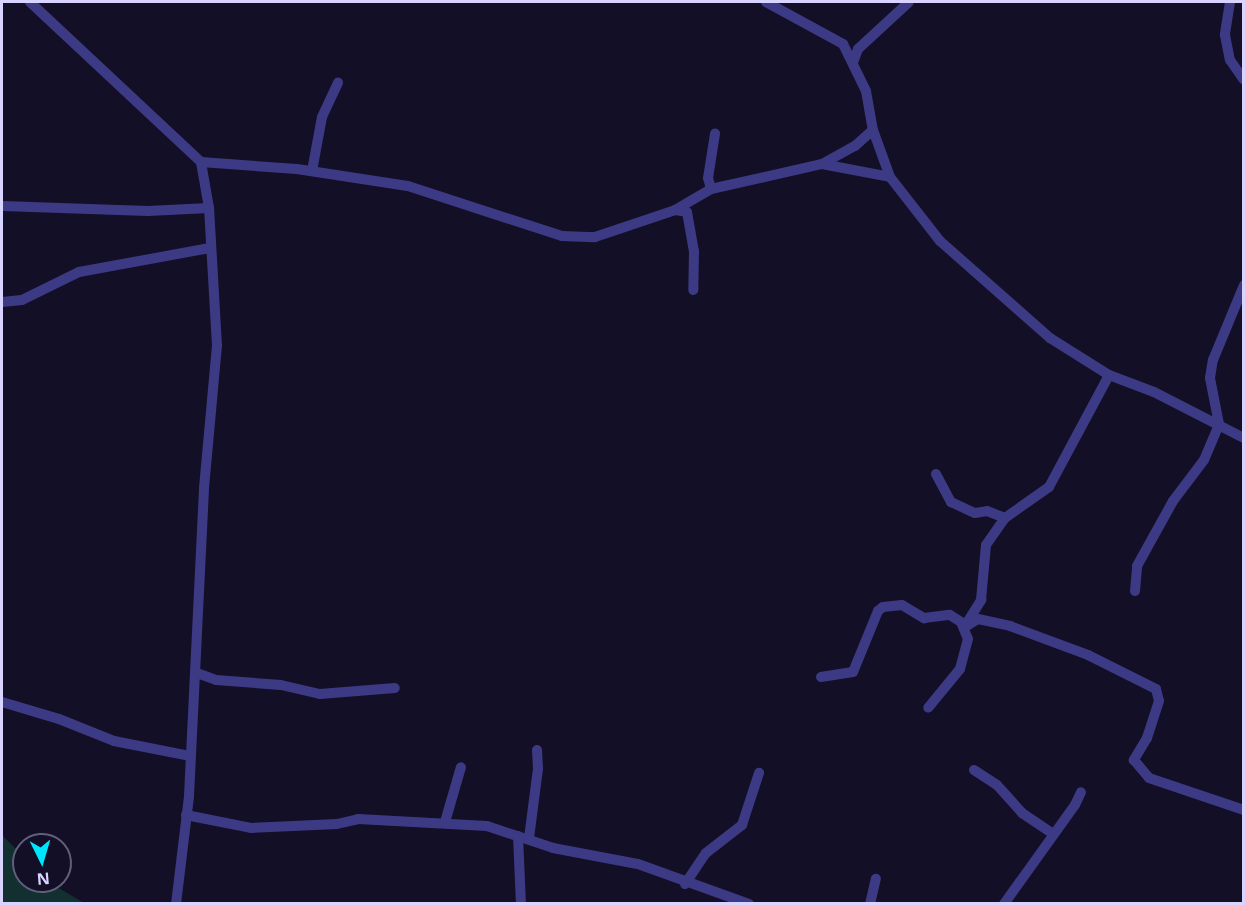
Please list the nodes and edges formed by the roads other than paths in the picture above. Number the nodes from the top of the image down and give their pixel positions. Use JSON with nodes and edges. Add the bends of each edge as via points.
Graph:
{"nodes":[{"id":1,"x":30,"y":2,"type":"edge"},
{"id":2,"x":766,"y":2,"type":"edge"},
{"id":3,"x":909,"y":2,"type":"edge"},
{"id":4,"x":1230,"y":2,"type":"edge"},
{"id":5,"x":854,"y":60,"type":"junction"},
{"id":6,"x":1244,"y":80,"type":"edge"},
{"id":7,"x":338,"y":82,"type":"dead end"},
{"id":8,"x":873,"y":130,"type":"junction"},
{"id":9,"x":715,"y":134,"type":"dead end"},
{"id":10,"x":201,"y":162,"type":"junction"},
{"id":11,"x":822,"y":164,"type":"junction"},
{"id":12,"x":312,"y":171,"type":"junction"},
{"id":13,"x":890,"y":177,"type":"junction"},
{"id":14,"x":711,"y":189,"type":"junction"},
{"id":15,"x":2,"y":206,"type":"edge"},
{"id":16,"x":209,"y":208,"type":"junction"},
{"id":17,"x":675,"y":210,"type":"junction"},
{"id":18,"x":210,"y":248,"type":"junction"},
{"id":19,"x":1244,"y":285,"type":"edge"},
{"id":20,"x":693,"y":290,"type":"dead end"},
{"id":21,"x":2,"y":302,"type":"edge"},
{"id":22,"x":1109,"y":375,"type":"junction"},
{"id":23,"x":1219,"y":424,"type":"junction"},
{"id":24,"x":1244,"y":438,"type":"edge"},
{"id":25,"x":936,"y":474,"type":"dead end"},
{"id":26,"x":1005,"y":518,"type":"junction"},
{"id":27,"x":1135,"y":591,"type":"dead end"},
{"id":28,"x":965,"y":627,"type":"junction"},
{"id":29,"x":197,"y":673,"type":"junction"},
{"id":30,"x":821,"y":677,"type":"dead end"},
{"id":31,"x":395,"y":688,"type":"dead end"},
{"id":32,"x":2,"y":702,"type":"edge"},
{"id":33,"x":928,"y":708,"type":"dead end"},
{"id":34,"x":537,"y":750,"type":"dead end"},
{"id":35,"x":190,"y":756,"type":"junction"},
{"id":36,"x":461,"y":767,"type":"dead end"},
{"id":37,"x":974,"y":770,"type":"dead end"},
{"id":38,"x":759,"y":773,"type":"dead end"},
{"id":39,"x":1081,"y":792,"type":"dead end"},
{"id":40,"x":1244,"y":810,"type":"edge"},
{"id":41,"x":186,"y":815,"type":"junction"},
{"id":42,"x":445,"y":822,"type":"junction"},
{"id":43,"x":1053,"y":834,"type":"junction"},
{"id":44,"x":524,"y":837,"type":"junction"},
{"id":45,"x":876,"y":879,"type":"dead end"},
{"id":46,"x":685,"y":884,"type":"junction"},
{"id":47,"x":176,"y":903,"type":"edge"},
{"id":48,"x":521,"y":903,"type":"edge"},
{"id":49,"x":749,"y":903,"type":"edge"},
{"id":50,"x":870,"y":903,"type":"edge"},
{"id":51,"x":1004,"y":903,"type":"edge"}],
"edges":[{"from":1,"to":10,"type":"street"},
{"from":2,"to":5,"type":"street","via":[[828,33]]},
{"from":3,"to":5,"type":"street","via":[[858,49]]},
{"from":4,"to":6,"type":"street","via":[[1225,35],[1230,60]]},
{"from":5,"to":8,"type":"street","via":[[866,91]]},
{"from":7,"to":12,"type":"street","via":[[322,117]]},
{"from":8,"to":11,"type":"street","via":[[855,146]]},
{"from":8,"to":13,"type":"street"},
{"from":9,"to":14,"type":"street","via":[[708,178]]},
{"from":10,"to":12,"type":"street"},
{"from":10,"to":16,"type":"street"},
{"from":11,"to":13,"type":"street"},
{"from":11,"to":14,"type":"street"},
{"from":12,"to":17,"type":"street","via":[[408,186],[582,240]]},
{"from":13,"to":22,"type":"street","via":[[940,241],[1050,338]]},
{"from":14,"to":17,"type":"street"},
{"from":15,"to":16,"type":"street","via":[[148,211]]},
{"from":16,"to":18,"type":"street"},
{"from":17,"to":20,"type":"street","via":[[687,213],[694,251]]},
{"from":18,"to":21,"type":"street","via":[[79,272],[22,300]]},
{"from":18,"to":29,"type":"street","via":[[217,346],[204,488]]},
{"from":19,"to":23,"type":"street","via":[[1213,360],[1210,378]]},
{"from":22,"to":23,"type":"street"},
{"from":22,"to":26,"type":"street","via":[[1049,487]]},
{"from":23,"to":24,"type":"street"},
{"from":23,"to":27,"type":"street","via":[[1204,460],[1173,501],[1137,566]]},
{"from":25,"to":26,"type":"street","via":[[951,501],[975,513],[987,511]]},
{"from":26,"to":28,"type":"street","via":[[986,545],[981,600]]},
{"from":28,"to":30,"type":"street","via":[[950,615],[924,618],[902,605],[884,608],[878,611],[853,672]]},
{"from":28,"to":33,"type":"street","via":[[968,639],[960,669]]},
{"from":28,"to":40,"type":"street","via":[[978,619],[1010,626],[1088,655],[1155,688],[1159,701],[1148,738],[1134,760],[1149,778]]},
{"from":29,"to":31,"type":"street","via":[[216,680],[282,685],[320,693]]},
{"from":29,"to":35,"type":"street"},
{"from":32,"to":35,"type":"street","via":[[59,718],[114,741]]},
{"from":34,"to":44,"type":"street","via":[[538,769]]},
{"from":35,"to":41,"type":"street"},
{"from":36,"to":42,"type":"street"},
{"from":37,"to":43,"type":"street","via":[[997,785],[1022,813]]},
{"from":38,"to":46,"type":"street","via":[[742,825],[702,857],[694,876]]},
{"from":39,"to":43,"type":"street"},
{"from":41,"to":42,"type":"street","via":[[250,828],[337,824],[358,819]]},
{"from":41,"to":47,"type":"street"},
{"from":42,"to":44,"type":"street","via":[[487,826]]},
{"from":43,"to":51,"type":"street"},
{"from":44,"to":46,"type":"street","via":[[553,848],[638,864]]},
{"from":44,"to":48,"type":"street"},
{"from":45,"to":50,"type":"street"},
{"from":46,"to":49,"type":"street"}]}
